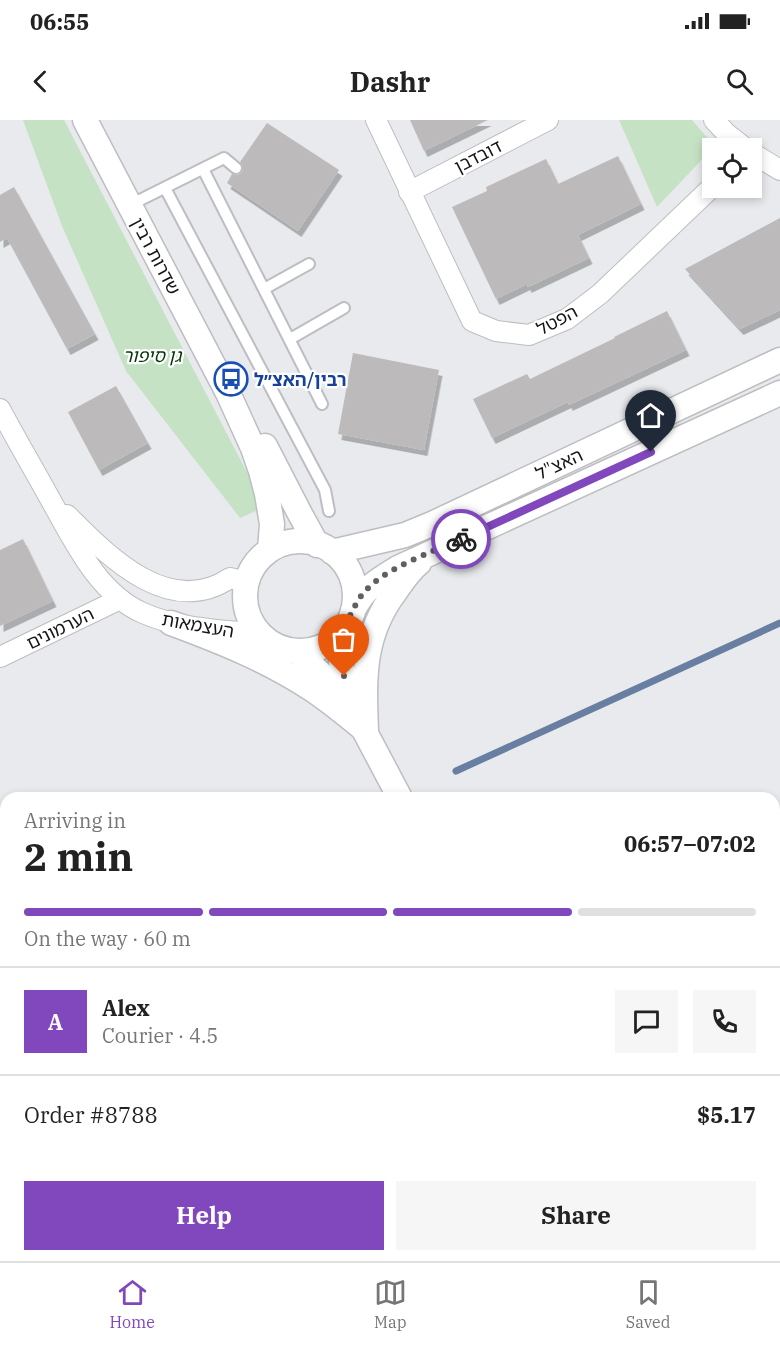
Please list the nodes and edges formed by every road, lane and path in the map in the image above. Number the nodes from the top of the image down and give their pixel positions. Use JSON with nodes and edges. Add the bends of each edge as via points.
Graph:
{"nodes":[{"id":1,"x":85,"y":120,"type":"edge"},
{"id":2,"x":376,"y":120,"type":"edge"},
{"id":3,"x":548,"y":120,"type":"edge"},
{"id":4,"x":714,"y":120,"type":"edge"},
{"id":5,"x":732,"y":138,"type":"edge"},
{"id":6,"x":762,"y":159,"type":"edge"},
{"id":7,"x":236,"y":168,"type":"dead end"},
{"id":8,"x":203,"y":169,"type":"junction"},
{"id":9,"x":780,"y":170,"type":"edge"},
{"id":10,"x":165,"y":188,"type":"junction"},
{"id":11,"x":409,"y":192,"type":"junction"},
{"id":12,"x":702,"y":197,"type":"edge"},
{"id":13,"x":130,"y":205,"type":"junction"},
{"id":14,"x":309,"y":264,"type":"dead end"},
{"id":15,"x":264,"y":289,"type":"junction"},
{"id":16,"x":344,"y":308,"type":"dead end"},
{"id":17,"x":290,"y":339,"type":"junction"},
{"id":18,"x":780,"y":360,"type":"edge"},
{"id":19,"x":228,"y":393,"type":"junction"},
{"id":20,"x":780,"y":393,"type":"edge"},
{"id":21,"x":322,"y":404,"type":"dead end"},
{"id":22,"x":0,"y":409,"type":"edge"},
{"id":23,"x":50,"y":498,"type":"junction"},
{"id":24,"x":329,"y":511,"type":"dead end"},
{"id":25,"x":325,"y":548,"type":"junction"},
{"id":26,"x":270,"y":550,"type":"junction"},
{"id":27,"x":436,"y":550,"type":"junction"},
{"id":28,"x":247,"y":582,"type":"junction"},
{"id":29,"x":120,"y":599,"type":"junction"},
{"id":30,"x":353,"y":610,"type":"junction"},
{"id":31,"x":171,"y":623,"type":"junction"},
{"id":32,"x":260,"y":634,"type":"junction"},
{"id":33,"x":338,"y":636,"type":"junction"},
{"id":34,"x":297,"y":651,"type":"junction"},
{"id":35,"x":0,"y":657,"type":"edge"},
{"id":36,"x":360,"y":722,"type":"junction"},
{"id":37,"x":397,"y":792,"type":"edge"}],
"edges":[{"from":1,"to":13,"type":"street","name":"שדרות רבין"},
{"from":2,"to":11,"type":"street","name":"הפטל"},
{"from":3,"to":11,"type":"street","name":"דובדבן"},
{"from":4,"to":5,"type":"street"},
{"from":6,"to":9,"type":"street"},
{"from":7,"to":8,"type":"lane","via":[[224,158]]},
{"from":8,"to":10,"type":"lane"},
{"from":8,"to":15,"type":"lane"},
{"from":10,"to":13,"type":"lane"},
{"from":10,"to":24,"type":"lane","via":[[325,490]]},
{"from":11,"to":12,"type":"street","name":"הפטל","via":[[472,321],[496,331],[529,335],[567,319],[600,294]]},
{"from":13,"to":19,"type":"street","name":"שדרות רבין"},
{"from":14,"to":15,"type":"lane"},
{"from":15,"to":17,"type":"lane"},
{"from":16,"to":17,"type":"lane"},
{"from":17,"to":21,"type":"lane"},
{"from":18,"to":25,"type":"street","name":"האצ\"ל","via":[[405,535]]},
{"from":19,"to":25,"type":"street","name":"שדרות רבין","via":[[266,448],[299,512]]},
{"from":19,"to":26,"type":"street","name":"שדרות רבין","via":[[261,471],[272,524]]},
{"from":20,"to":27,"type":"street","name":"האצ\"ל"},
{"from":22,"to":23,"type":"street","name":"העצמאות"},
{"from":23,"to":28,"type":"street","name":"העצמאות","via":[[106,552],[150,582],[185,592],[206,590],[230,578]]},
{"from":23,"to":29,"type":"street","name":"העצמאות","via":[[84,557]]},
{"from":25,"to":26,"type":"street","via":[[293,542]]},
{"from":25,"to":30,"type":"street","via":[[344,564],[351,579]]},
{"from":26,"to":28,"type":"street","via":[[252,569]]},
{"from":27,"to":30,"type":"street","name":"האצ\"ל","via":[[375,582]]},
{"from":27,"to":36,"type":"street","via":[[402,581],[373,630]]},
{"from":28,"to":32,"type":"street","via":[[246,610]]},
{"from":29,"to":31,"type":"street","name":"העצמאות","via":[[142,613]]},
{"from":29,"to":35,"type":"street","name":"הערמונים"},
{"from":30,"to":33,"type":"street"},
{"from":31,"to":32,"type":"street","name":"העצמאות"},
{"from":31,"to":36,"type":"street","via":[[226,644],[290,676]]},
{"from":32,"to":34,"type":"street","via":[[283,649]]},
{"from":33,"to":34,"type":"street","via":[[319,648]]},
{"from":33,"to":36,"type":"street","via":[[344,676]]},
{"from":34,"to":36,"type":"street","via":[[326,679]]},
{"from":36,"to":37,"type":"street"}]}
